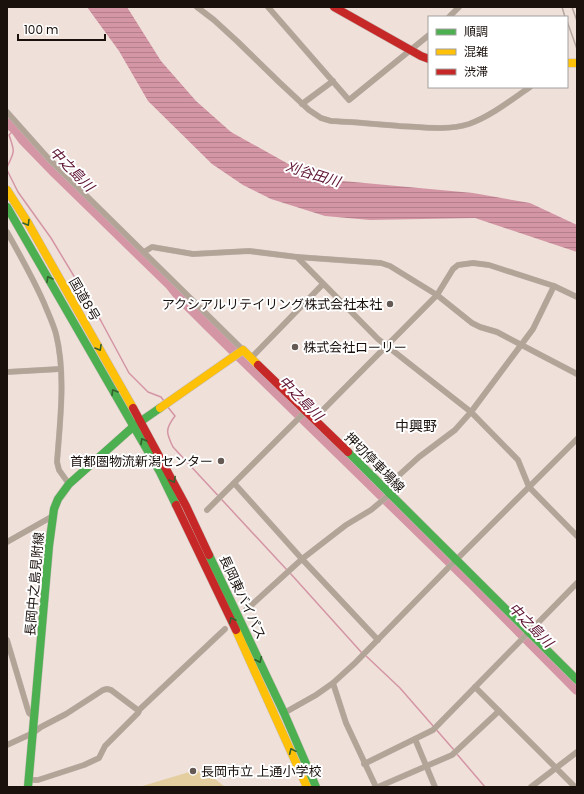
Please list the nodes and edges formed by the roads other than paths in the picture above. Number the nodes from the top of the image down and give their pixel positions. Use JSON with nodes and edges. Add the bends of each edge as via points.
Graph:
{"nodes":[{"id":1,"x":197,"y":7,"type":"edge"},
{"id":2,"x":268,"y":7,"type":"edge"},
{"id":3,"x":334,"y":7,"type":"edge"},
{"id":4,"x":459,"y":7,"type":"edge"},
{"id":5,"x":450,"y":16,"type":"edge"},
{"id":6,"x":428,"y":35,"type":"edge"},
{"id":7,"x":411,"y":50,"type":"junction"},
{"id":8,"x":428,"y":58,"type":"edge"},
{"id":9,"x":333,"y":81,"type":"junction"},
{"id":10,"x":529,"y":88,"type":"edge"},
{"id":11,"x":302,"y":104,"type":"junction"},
{"id":12,"x":7,"y":112,"type":"edge"},
{"id":13,"x":7,"y":190,"type":"edge"},
{"id":14,"x":7,"y":207,"type":"edge"},
{"id":15,"x":21,"y":230,"type":"junction"},
{"id":16,"x":8,"y":234,"type":"edge"},
{"id":17,"x":144,"y":252,"type":"junction"},
{"id":18,"x":297,"y":258,"type":"junction"},
{"id":19,"x":323,"y":284,"type":"junction"},
{"id":20,"x":554,"y":286,"type":"junction"},
{"id":21,"x":437,"y":295,"type":"junction"},
{"id":22,"x":577,"y":297,"type":"edge"},
{"id":23,"x":520,"y":345,"type":"junction"},
{"id":24,"x":386,"y":346,"type":"junction"},
{"id":25,"x":243,"y":350,"type":"junction"},
{"id":26,"x":252,"y":357,"type":"junction"},
{"id":27,"x":60,"y":369,"type":"junction"},
{"id":28,"x":7,"y":372,"type":"edge"},
{"id":29,"x":577,"y":374,"type":"edge"},
{"id":30,"x":306,"y":411,"type":"junction"},
{"id":31,"x":471,"y":412,"type":"junction"},
{"id":32,"x":314,"y":419,"type":"junction"},
{"id":33,"x":141,"y":421,"type":"junction"},
{"id":34,"x":134,"y":426,"type":"junction"},
{"id":35,"x":577,"y":439,"type":"edge"},
{"id":36,"x":69,"y":484,"type":"junction"},
{"id":37,"x":234,"y":484,"type":"junction"},
{"id":38,"x":529,"y":487,"type":"junction"},
{"id":39,"x":387,"y":491,"type":"junction"},
{"id":40,"x":206,"y":510,"type":"dead end"},
{"id":41,"x":53,"y":516,"type":"junction"},
{"id":42,"x":577,"y":536,"type":"edge"},
{"id":43,"x":7,"y":542,"type":"edge"},
{"id":44,"x":302,"y":559,"type":"junction"},
{"id":45,"x":453,"y":563,"type":"junction"},
{"id":46,"x":577,"y":583,"type":"edge"},
{"id":47,"x":245,"y":611,"type":"dead end"},
{"id":48,"x":225,"y":629,"type":"dead end"},
{"id":49,"x":529,"y":632,"type":"junction"},
{"id":50,"x":7,"y":640,"type":"edge"},
{"id":51,"x":378,"y":640,"type":"junction"},
{"id":52,"x":577,"y":680,"type":"edge"},
{"id":53,"x":333,"y":684,"type":"junction"},
{"id":54,"x":475,"y":687,"type":"junction"},
{"id":55,"x":139,"y":711,"type":"junction"},
{"id":56,"x":499,"y":711,"type":"junction"},
{"id":57,"x":284,"y":713,"type":"junction"},
{"id":58,"x":34,"y":717,"type":"junction"},
{"id":59,"x":33,"y":733,"type":"junction"},
{"id":60,"x":415,"y":739,"type":"junction"},
{"id":61,"x":7,"y":745,"type":"edge"},
{"id":62,"x":577,"y":752,"type":"edge"},
{"id":63,"x":364,"y":764,"type":"junction"},
{"id":64,"x":426,"y":766,"type":"junction"},
{"id":65,"x":555,"y":768,"type":"junction"},
{"id":66,"x":28,"y":783,"type":"edge"},
{"id":67,"x":308,"y":787,"type":"edge"},
{"id":68,"x":316,"y":787,"type":"edge"},
{"id":69,"x":377,"y":787,"type":"edge"},
{"id":70,"x":435,"y":787,"type":"edge"},
{"id":71,"x":530,"y":787,"type":"edge"},
{"id":72,"x":574,"y":787,"type":"edge"}],
"edges":[{"from":1,"to":11,"type":"street","via":[[238,42]]},
{"from":2,"to":9,"type":"street"},
{"from":3,"to":7,"type":"main road"},
{"from":4,"to":5,"type":"street"},
{"from":6,"to":7,"type":"street"},
{"from":7,"to":8,"type":"main road"},
{"from":7,"to":9,"type":"street","via":[[349,100]]},
{"from":9,"to":11,"type":"street"},
{"from":10,"to":11,"type":"street","via":[[500,108],[470,123],[448,128],[331,121],[320,118]]},
{"from":12,"to":17,"type":"street","via":[[48,158]]},
{"from":13,"to":33,"type":"main road","name":"国道8号","one_way":true},
{"from":14,"to":15,"type":"main road","name":"国道8号"},
{"from":15,"to":16,"type":"street"},
{"from":34,"to":15,"type":"main road","name":"国道8号","one_way":true},
{"from":16,"to":27,"type":"street","via":[[51,318],[56,334]]},
{"from":17,"to":18,"type":"street","via":[[152,247],[193,254],[249,251]]},
{"from":17,"to":25,"type":"street"},
{"from":18,"to":19,"type":"street"},
{"from":18,"to":21,"type":"street","via":[[381,263]]},
{"from":19,"to":24,"type":"street"},
{"from":19,"to":26,"type":"street"},
{"from":20,"to":21,"type":"street","via":[[489,265],[473,263],[458,265],[453,269]]},
{"from":20,"to":22,"type":"street"},
{"from":20,"to":23,"type":"street","via":[[533,329]]},
{"from":21,"to":23,"type":"street","via":[[476,325],[498,332]]},
{"from":21,"to":24,"type":"street"},
{"from":23,"to":29,"type":"street"},
{"from":23,"to":31,"type":"street"},
{"from":24,"to":31,"type":"street"},
{"from":24,"to":32,"type":"street"},
{"from":25,"to":26,"type":"main road","name":"押切停車場線"},
{"from":25,"to":33,"type":"main road"},
{"from":26,"to":30,"type":"main road","name":"押切停車場線"},
{"from":27,"to":28,"type":"street"},
{"from":27,"to":36,"type":"street","via":[[61,402],[57,462],[59,470]]},
{"from":30,"to":32,"type":"main road","name":"押切停車場線"},
{"from":30,"to":37,"type":"street"},
{"from":31,"to":38,"type":"street","via":[[518,460]]},
{"from":31,"to":39,"type":"street","via":[[455,430],[419,456]]},
{"from":32,"to":39,"type":"main road","name":"押切停車場線"},
{"from":33,"to":34,"type":"main road","name":"長岡中之島見附線"},
{"from":33,"to":57,"type":"main road","name":"長岡東バイパス","one_way":true,"via":[[197,528]]},
{"from":34,"to":36,"type":"main road","name":"長岡中之島見附線"},
{"from":67,"to":34,"type":"main road","name":"長岡東バイパス","one_way":true,"via":[[183,518]]},
{"from":35,"to":38,"type":"street"},
{"from":36,"to":41,"type":"main road","name":"長岡中之島見附線","via":[[58,499]]},
{"from":37,"to":40,"type":"street"},
{"from":37,"to":44,"type":"street"},
{"from":38,"to":42,"type":"street"},
{"from":38,"to":45,"type":"street"},
{"from":39,"to":44,"type":"street","via":[[371,510],[346,525]]},
{"from":39,"to":45,"type":"main road","name":"押切停車場線"},
{"from":41,"to":43,"type":"street"},
{"from":41,"to":58,"type":"main road","name":"長岡中之島見附線"},
{"from":44,"to":47,"type":"street"},
{"from":44,"to":51,"type":"street"},
{"from":45,"to":49,"type":"main road","name":"押切停車場線"},
{"from":45,"to":51,"type":"street"},
{"from":46,"to":49,"type":"street"},
{"from":48,"to":55,"type":"street"},
{"from":49,"to":52,"type":"main road","name":"押切停車場線"},
{"from":49,"to":54,"type":"street"},
{"from":50,"to":58,"type":"street","via":[[29,713]]},
{"from":51,"to":53,"type":"street"},
{"from":53,"to":57,"type":"street"},
{"from":53,"to":63,"type":"street"},
{"from":54,"to":56,"type":"street"},
{"from":54,"to":60,"type":"street","via":[[433,730]]},
{"from":55,"to":59,"type":"street","via":[[107,689]]},
{"from":55,"to":66,"type":"street","via":[[105,746],[99,758]]},
{"from":56,"to":64,"type":"street","via":[[459,750]]},
{"from":56,"to":65,"type":"street"},
{"from":57,"to":68,"type":"main road","name":"長岡東バイパス"},
{"from":58,"to":59,"type":"main road","name":"長岡中之島見附線"},
{"from":59,"to":61,"type":"street"},
{"from":59,"to":66,"type":"main road","name":"長岡中之島見附線"},
{"from":60,"to":63,"type":"street"},
{"from":60,"to":64,"type":"street"},
{"from":62,"to":65,"type":"street"},
{"from":63,"to":69,"type":"street"},
{"from":64,"to":69,"type":"street"},
{"from":64,"to":70,"type":"street"},
{"from":65,"to":71,"type":"street"},
{"from":65,"to":72,"type":"street"}]}
